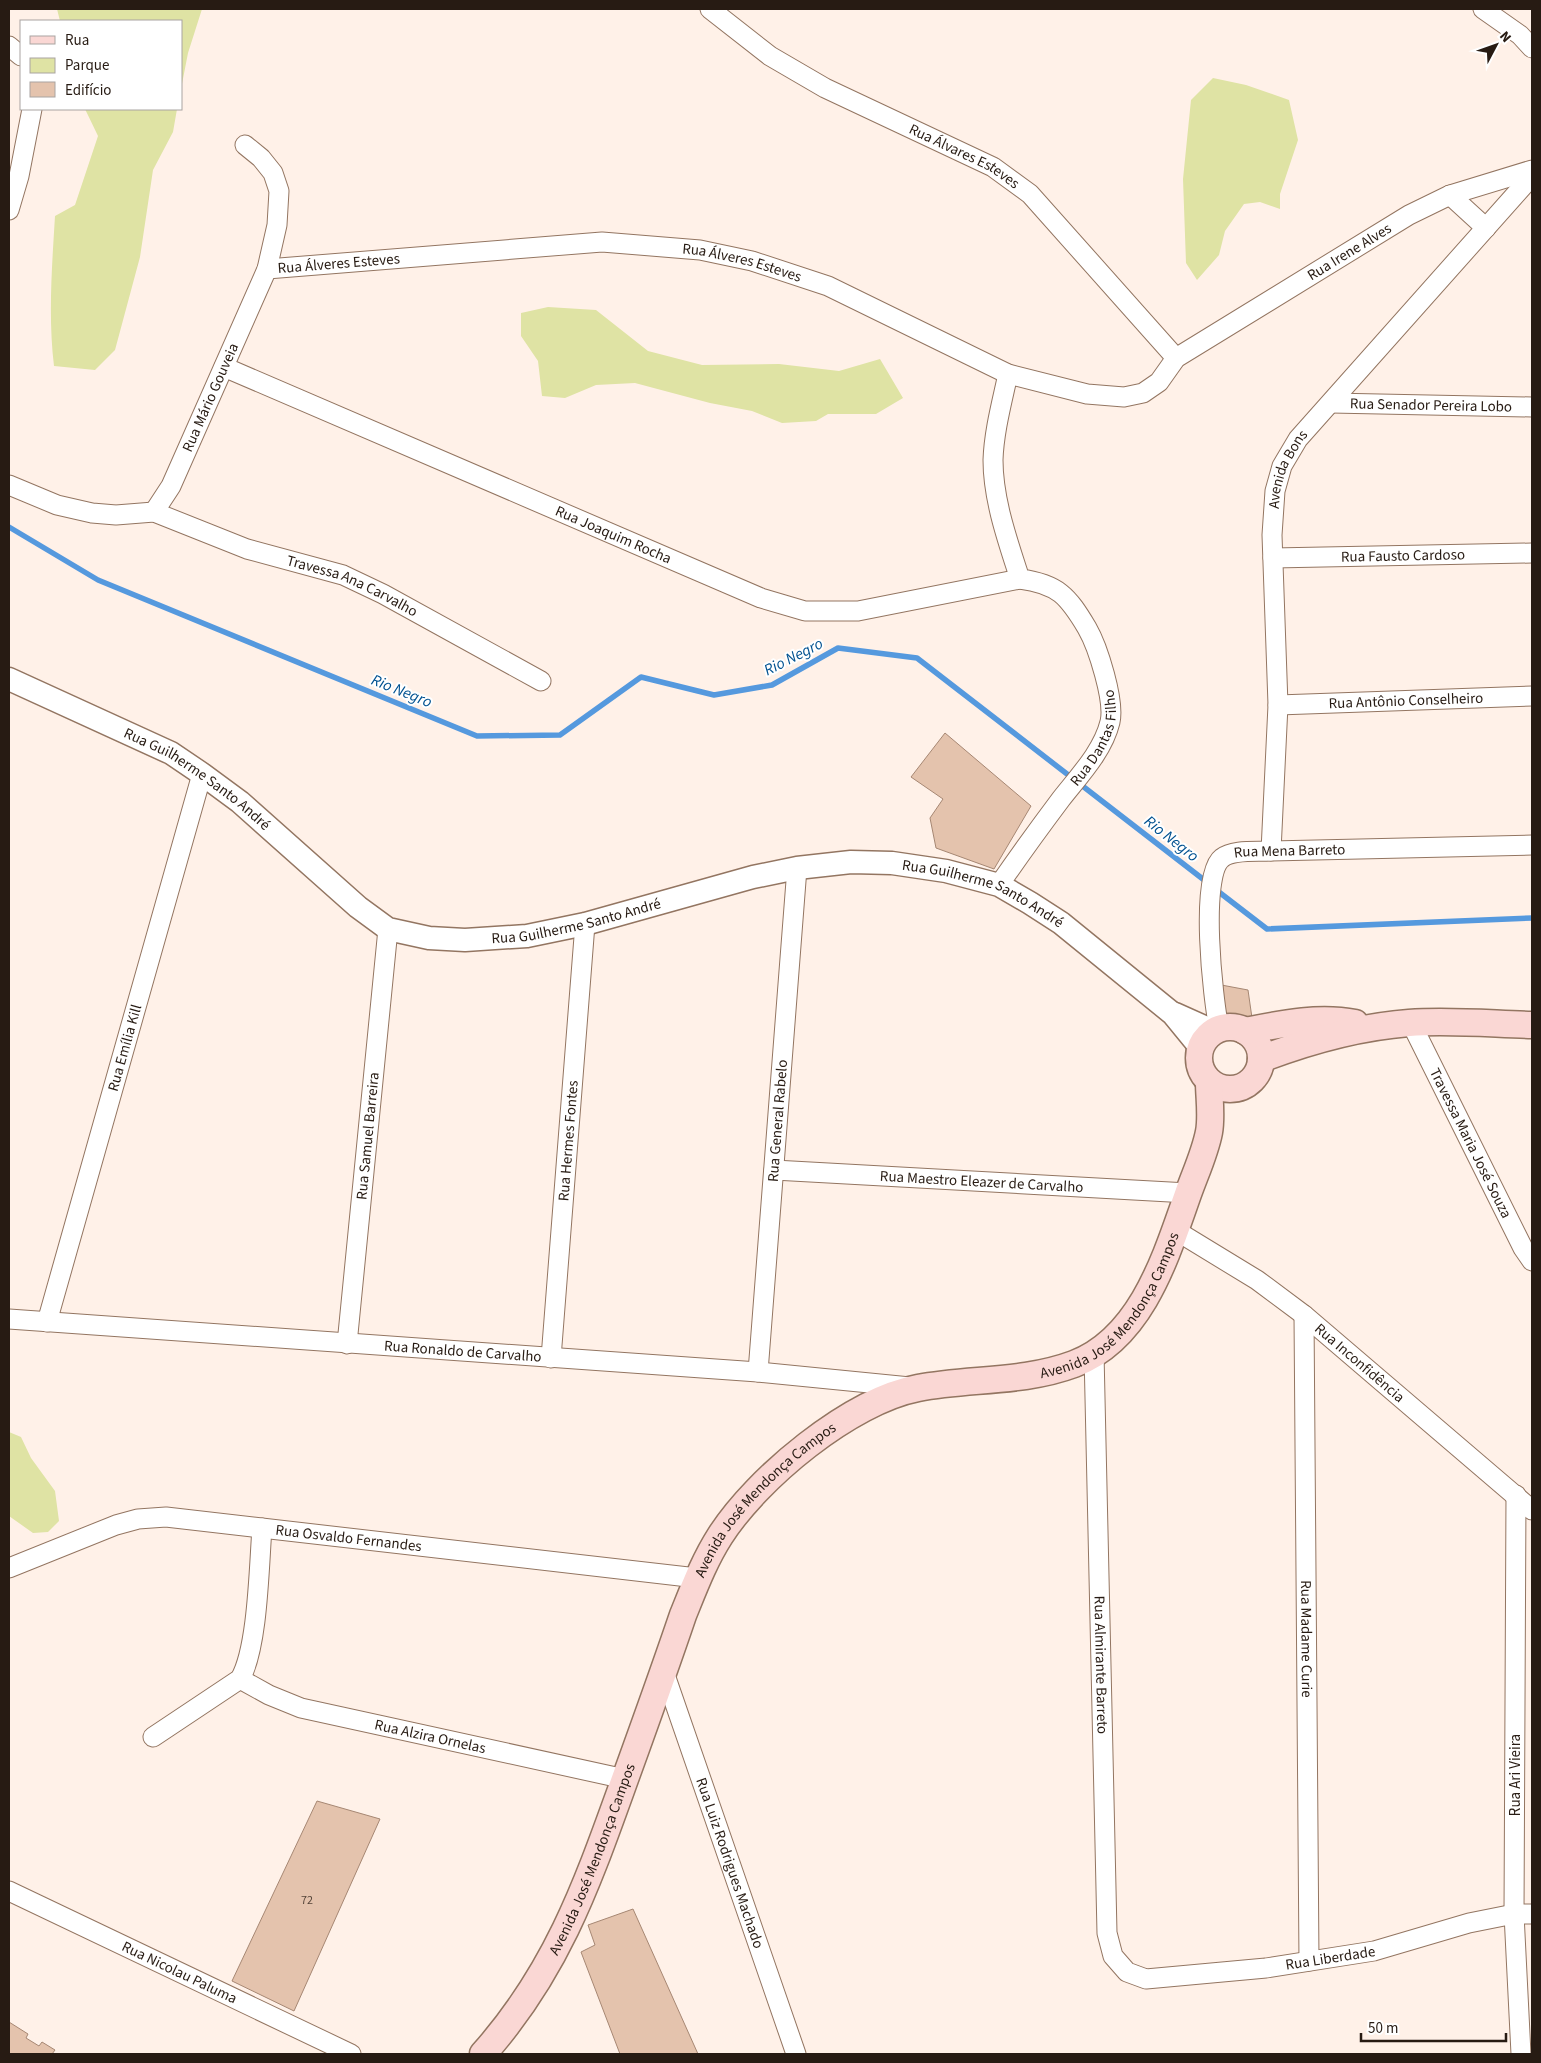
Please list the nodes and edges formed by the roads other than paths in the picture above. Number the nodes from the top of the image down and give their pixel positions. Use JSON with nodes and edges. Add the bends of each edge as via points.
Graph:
{"nodes":[{"id":1,"x":710,"y":9,"type":"edge"},
{"id":2,"x":1483,"y":9,"type":"edge"},
{"id":3,"x":9,"y":46,"type":"edge"},
{"id":4,"x":1532,"y":48,"type":"edge"},
{"id":5,"x":20,"y":55,"type":"edge"},
{"id":6,"x":32,"y":110,"type":"edge"},
{"id":7,"x":245,"y":145,"type":"dead end"},
{"id":8,"x":1532,"y":170,"type":"edge"},
{"id":9,"x":1532,"y":176,"type":"edge"},
{"id":10,"x":1450,"y":195,"type":"junction"},
{"id":11,"x":9,"y":210,"type":"edge"},
{"id":12,"x":1486,"y":228,"type":"junction"},
{"id":13,"x":267,"y":269,"type":"junction"},
{"id":14,"x":1176,"y":358,"type":"junction"},
{"id":15,"x":224,"y":367,"type":"junction"},
{"id":16,"x":1008,"y":374,"type":"junction"},
{"id":17,"x":1331,"y":403,"type":"junction"},
{"id":18,"x":1532,"y":407,"type":"edge"},
{"id":19,"x":9,"y":485,"type":"edge"},
{"id":20,"x":154,"y":512,"type":"junction"},
{"id":21,"x":1532,"y":552,"type":"edge"},
{"id":22,"x":1273,"y":558,"type":"junction"},
{"id":23,"x":1020,"y":579,"type":"junction"},
{"id":24,"x":9,"y":679,"type":"edge"},
{"id":25,"x":541,"y":681,"type":"dead end"},
{"id":26,"x":1532,"y":696,"type":"edge"},
{"id":27,"x":1278,"y":705,"type":"junction"},
{"id":28,"x":202,"y":774,"type":"junction"},
{"id":29,"x":1532,"y":845,"type":"edge"},
{"id":30,"x":1271,"y":851,"type":"junction"},
{"id":31,"x":797,"y":868,"type":"junction"},
{"id":32,"x":999,"y":885,"type":"junction"},
{"id":33,"x":585,"y":924,"type":"junction"},
{"id":34,"x":388,"y":929,"type":"junction"},
{"id":35,"x":1411,"y":1023,"type":"junction"},
{"id":36,"x":1532,"y":1025,"type":"edge"},
{"id":37,"x":1372,"y":1027,"type":"junction"},
{"id":38,"x":1219,"y":1034,"type":"junction"},
{"id":39,"x":1261,"y":1060,"type":"junction"},
{"id":40,"x":1209,"y":1082,"type":"junction"},
{"id":41,"x":1244,"y":1086,"type":"junction"},
{"id":42,"x":1210,"y":1130,"type":"junction"},
{"id":43,"x":774,"y":1170,"type":"junction"},
{"id":44,"x":1188,"y":1193,"type":"junction"},
{"id":45,"x":1175,"y":1230,"type":"junction"},
{"id":46,"x":1532,"y":1261,"type":"edge"},
{"id":47,"x":1304,"y":1315,"type":"junction"},
{"id":48,"x":9,"y":1319,"type":"edge"},
{"id":49,"x":47,"y":1322,"type":"junction"},
{"id":50,"x":347,"y":1344,"type":"junction"},
{"id":51,"x":1094,"y":1354,"type":"junction"},
{"id":52,"x":551,"y":1358,"type":"junction"},
{"id":53,"x":758,"y":1372,"type":"junction"},
{"id":54,"x":917,"y":1388,"type":"junction"},
{"id":55,"x":1516,"y":1495,"type":"junction"},
{"id":56,"x":1532,"y":1510,"type":"edge"},
{"id":57,"x":262,"y":1528,"type":"junction"},
{"id":58,"x":9,"y":1568,"type":"edge"},
{"id":59,"x":697,"y":1578,"type":"junction"},
{"id":60,"x":664,"y":1672,"type":"junction"},
{"id":61,"x":240,"y":1679,"type":"junction"},
{"id":62,"x":153,"y":1738,"type":"dead end"},
{"id":63,"x":625,"y":1779,"type":"junction"},
{"id":64,"x":9,"y":1891,"type":"edge"},
{"id":65,"x":1523,"y":1914,"type":"edge"},
{"id":66,"x":1309,"y":1961,"type":"junction"},
{"id":67,"x":1127,"y":1972,"type":"joint"},
{"id":68,"x":351,"y":2054,"type":"edge"},
{"id":69,"x":483,"y":2054,"type":"edge"},
{"id":70,"x":796,"y":2054,"type":"edge"},
{"id":71,"x":1521,"y":2054,"type":"edge"}],
"edges":[{"from":1,"to":14,"type":"street","name":"Rua Álvares Esteves","via":[[770,56],[825,88],[993,167],[1030,194]]},
{"from":2,"to":4,"type":"street","via":[[1520,35]]},
{"from":3,"to":5,"type":"street"},
{"from":6,"to":11,"type":"street"},
{"from":7,"to":13,"type":"street","name":"Rua Mário Gouveia","via":[[273,173],[279,191],[277,225]]},
{"from":8,"to":10,"type":"street","name":"Rua Irene Alves"},
{"from":9,"to":12,"type":"street","name":"Avenida Bons"},
{"from":10,"to":12,"type":"street"},
{"from":10,"to":14,"type":"street","name":"Rua Irene Alves","via":[[1410,215]]},
{"from":12,"to":17,"type":"street","name":"Avenida Bons"},
{"from":13,"to":15,"type":"street","name":"Rua Mário Gouveia"},
{"from":13,"to":16,"type":"street","name":"Rua Álveres Esteves","via":[[602,242],[700,250],[752,261],[828,286]]},
{"from":14,"to":16,"type":"street","name":"Rua Álveres Esteves","via":[[1159,382],[1142,393],[1124,397],[1087,394]]},
{"from":15,"to":20,"type":"street","name":"Rua Mário Gouveia","via":[[171,486]]},
{"from":15,"to":23,"type":"street","name":"Rua Joaquim Rocha","via":[[761,598],[805,611],[858,611]]},
{"from":16,"to":23,"type":"street","via":[[996,426],[993,461],[998,501]]},
{"from":17,"to":18,"type":"street","name":"Rua Senador Pereira Lobo"},
{"from":17,"to":22,"type":"street","name":"Avenida Bons","via":[[1298,439],[1282,466],[1275,491]]},
{"from":19,"to":20,"type":"street","via":[[57,504],[92,513]]},
{"from":20,"to":25,"type":"street","name":"Travessa Ana Carvalho","via":[[246,549],[344,575]]},
{"from":21,"to":22,"type":"street","name":"Rua Fausto Cardoso"},
{"from":22,"to":27,"type":"street","name":"Avenida Bons"},
{"from":23,"to":32,"type":"street","name":"Rua Dantas Filho","via":[[1054,589],[1070,600],[1092,636],[1110,700],[1110,720],[1105,738],[1087,765]]},
{"from":24,"to":28,"type":"street","name":"Rua Guilherme Santo André","via":[[171,753]]},
{"from":26,"to":27,"type":"street","name":"Rua Antônio Conselheiro"},
{"from":27,"to":30,"type":"street","name":"Avenida Bons"},
{"from":28,"to":34,"type":"street","name":"Rua Guilherme Santo André","via":[[240,802],[358,907]]},
{"from":28,"to":49,"type":"street","name":"Rua Emília Kill"},
{"from":29,"to":30,"type":"street","name":"Rua Mena Barreto"},
{"from":30,"to":38,"type":"street","name":"Rua Mena Barreto","via":[[1222,858],[1213,875],[1210,961]]},
{"from":31,"to":32,"type":"street","name":"Rua Guilherme Santo André","via":[[852,862],[892,863],[946,871]]},
{"from":31,"to":33,"type":"street","name":"Rua Guilherme Santo André","via":[[753,877]]},
{"from":31,"to":43,"type":"street","name":"Rua General Rabelo"},
{"from":32,"to":38,"type":"street","name":"Rua Guilherme Santo André","via":[[1062,923],[1173,1014]]},
{"from":33,"to":34,"type":"street","name":"Rua Guilherme Santo André","via":[[526,936],[465,940],[429,938]]},
{"from":33,"to":52,"type":"street","name":"Rua Hermes Fontes"},
{"from":34,"to":50,"type":"street","name":"Rua Samuel Barreira"},
{"from":35,"to":36,"type":"main road"},
{"from":35,"to":37,"type":"main road"},
{"from":35,"to":46,"type":"street","name":"Travessa Maria José Souza"},
{"from":37,"to":38,"type":"main road","via":[[1341,1020],[1307,1021]]},
{"from":37,"to":39,"type":"main road","via":[[1314,1041]]},
{"from":38,"to":39,"type":"main road","via":[[1254,1038],[1260,1048]]},
{"from":38,"to":40,"type":"main road","via":[[1200,1066]]},
{"from":39,"to":41,"type":"main road","via":[[1256,1076]]},
{"from":40,"to":41,"type":"main road","via":[[1232,1090]]},
{"from":40,"to":42,"type":"main road","name":"Avenida José Mendonça Campos"},
{"from":41,"to":42,"type":"main road","name":"Avenida José Mendonça Campos"},
{"from":42,"to":44,"type":"main road","name":"Avenida José Mendonça Campos"},
{"from":43,"to":44,"type":"street","name":"Rua Maestro Eleazer de Carvalho"},
{"from":43,"to":53,"type":"street","name":"Rua General Rabelo"},
{"from":44,"to":45,"type":"main road","name":"Avenida José Mendonça Campos"},
{"from":45,"to":47,"type":"street","name":"Rua Inconfidência","via":[[1258,1280]]},
{"from":45,"to":51,"type":"main road","name":"Avenida José Mendonça Campos","via":[[1134,1316]]},
{"from":47,"to":55,"type":"street","name":"Rua Inconfidência"},
{"from":47,"to":66,"type":"street","name":"Rua Madame Curie"},
{"from":48,"to":49,"type":"street","name":"Rua Ronaldo de Carvalho"},
{"from":49,"to":50,"type":"street","name":"Rua Ronaldo de Carvalho"},
{"from":50,"to":52,"type":"street","name":"Rua Ronaldo de Carvalho"},
{"from":51,"to":54,"type":"main road","name":"Avenida José Mendonça Campos","via":[[1074,1364],[1033,1375]]},
{"from":51,"to":67,"type":"street","name":"Rua Almirante Barreto","via":[[1107,1933],[1113,1956]]},
{"from":52,"to":53,"type":"street","name":"Rua Ronaldo de Carvalho"},
{"from":53,"to":54,"type":"street","name":"Rua Ronaldo de Carvalho"},
{"from":54,"to":59,"type":"main road","name":"Avenida José Mendonça Campos","via":[[873,1404],[828,1430],[779,1468],[720,1536]]},
{"from":55,"to":56,"type":"street","name":"Rua Inconfidência"},
{"from":55,"to":65,"type":"street","name":"Rua Ari Vieira"},
{"from":57,"to":58,"type":"street","name":"Rua Osvaldo Fernandes","via":[[166,1517],[138,1519]]},
{"from":57,"to":59,"type":"street","name":"Rua Osvaldo Fernandes"},
{"from":57,"to":61,"type":"street","via":[[251,1645]]},
{"from":59,"to":60,"type":"main road","name":"Avenida José Mendonça Campos"},
{"from":60,"to":63,"type":"main road","name":"Avenida José Mendonça Campos"},
{"from":60,"to":70,"type":"street","name":"Rua Luiz Rodrigues Machado"},
{"from":61,"to":62,"type":"street"},
{"from":61,"to":63,"type":"street","name":"Rua Alzira Ornelas","via":[[300,1708]]},
{"from":63,"to":69,"type":"main road","name":"Avenida José Mendonça Campos","via":[[585,1891],[556,1952],[522,2005]]},
{"from":64,"to":68,"type":"street","name":"Rua Nicolau Paluma"},
{"from":65,"to":66,"type":"street","name":"Rua Liberdade","via":[[1469,1923],[1374,1951]]},
{"from":65,"to":71,"type":"street","name":"Rua Ari Vieira"},
{"from":66,"to":67,"type":"street","name":"Rua Liberdade","via":[[1146,1979]]}]}
